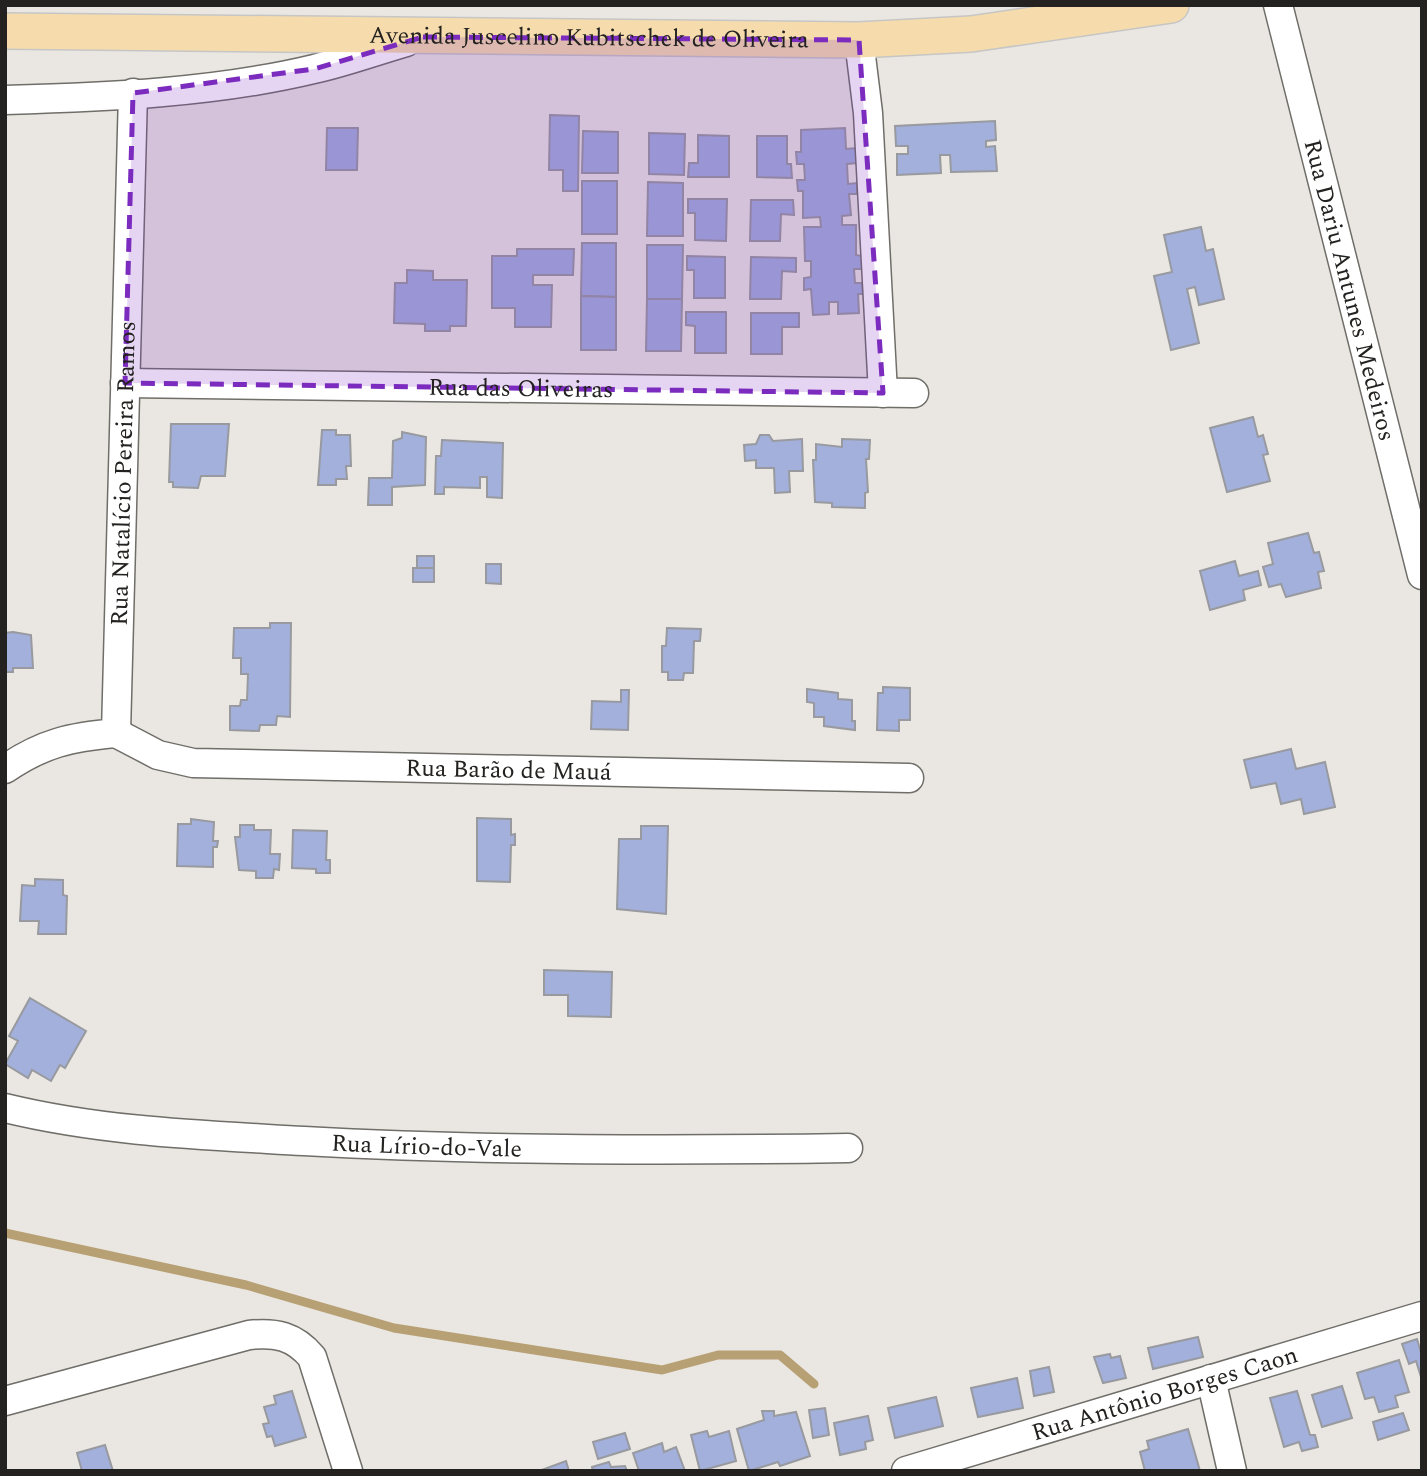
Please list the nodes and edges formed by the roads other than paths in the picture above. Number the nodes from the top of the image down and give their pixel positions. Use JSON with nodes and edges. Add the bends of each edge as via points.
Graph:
{"nodes":[{"id":1,"x":1171,"y":5,"type":"edge"},
{"id":2,"x":1278,"y":5,"type":"edge"},
{"id":3,"x":5,"y":31,"type":"edge"},
{"id":4,"x":423,"y":37,"type":"junction"},
{"id":5,"x":859,"y":40,"type":"junction"},
{"id":6,"x":132,"y":93,"type":"junction"},
{"id":7,"x":5,"y":100,"type":"edge"},
{"id":8,"x":125,"y":383,"type":"junction"},
{"id":9,"x":883,"y":393,"type":"junction"},
{"id":10,"x":914,"y":393,"type":"dead end"},
{"id":11,"x":1422,"y":575,"type":"edge"},
{"id":12,"x":116,"y":733,"type":"junction"},
{"id":13,"x":5,"y":769,"type":"edge"},
{"id":14,"x":909,"y":778,"type":"dead end"},
{"id":15,"x":5,"y":1108,"type":"edge"},
{"id":16,"x":848,"y":1148,"type":"dead end"},
{"id":17,"x":1422,"y":1316,"type":"edge"},
{"id":18,"x":1211,"y":1379,"type":"junction"},
{"id":19,"x":5,"y":1401,"type":"edge"},
{"id":20,"x":348,"y":1471,"type":"edge"},
{"id":21,"x":906,"y":1471,"type":"edge"},
{"id":22,"x":1232,"y":1471,"type":"edge"}],
"edges":[{"from":1,"to":5,"type":"main road","name":"Avenida Juscelino Kubitschek de Oliveira","via":[[1040,26]]},
{"from":2,"to":11,"type":"street","name":"Rua Dariu Antunes Medeiros"},
{"from":3,"to":4,"type":"main road","name":"Avenida Juscelino Kubitschek de Oliveira"},
{"from":4,"to":5,"type":"main road","name":"Avenida Juscelino Kubitschek de Oliveira"},
{"from":4,"to":6,"type":"street","via":[[314,69]]},
{"from":5,"to":9,"type":"street","via":[[868,113]]},
{"from":6,"to":7,"type":"street"},
{"from":6,"to":8,"type":"street","name":"Rua Natalício Pereira Ramos"},
{"from":8,"to":9,"type":"street","name":"Rua das Oliveiras"},
{"from":8,"to":12,"type":"street","name":"Rua Natalício Pereira Ramos"},
{"from":9,"to":10,"type":"street","name":"Rua das Oliveiras"},
{"from":12,"to":13,"type":"street","via":[[74,737],[32,751]]},
{"from":12,"to":14,"type":"street","name":"Rua Barão de Mauá","via":[[158,755],[193,763]]},
{"from":15,"to":16,"type":"street","name":"Rua Lírio-do-Vale","via":[[89,1126],[155,1133],[395,1146],[602,1152]]},
{"from":17,"to":18,"type":"street","name":"Rua Antônio Borges Caon"},
{"from":18,"to":21,"type":"street","name":"Rua Antônio Borges Caon"},
{"from":18,"to":22,"type":"street"},
{"from":19,"to":20,"type":"street","via":[[249,1335],[286,1336],[312,1357]]}]}
